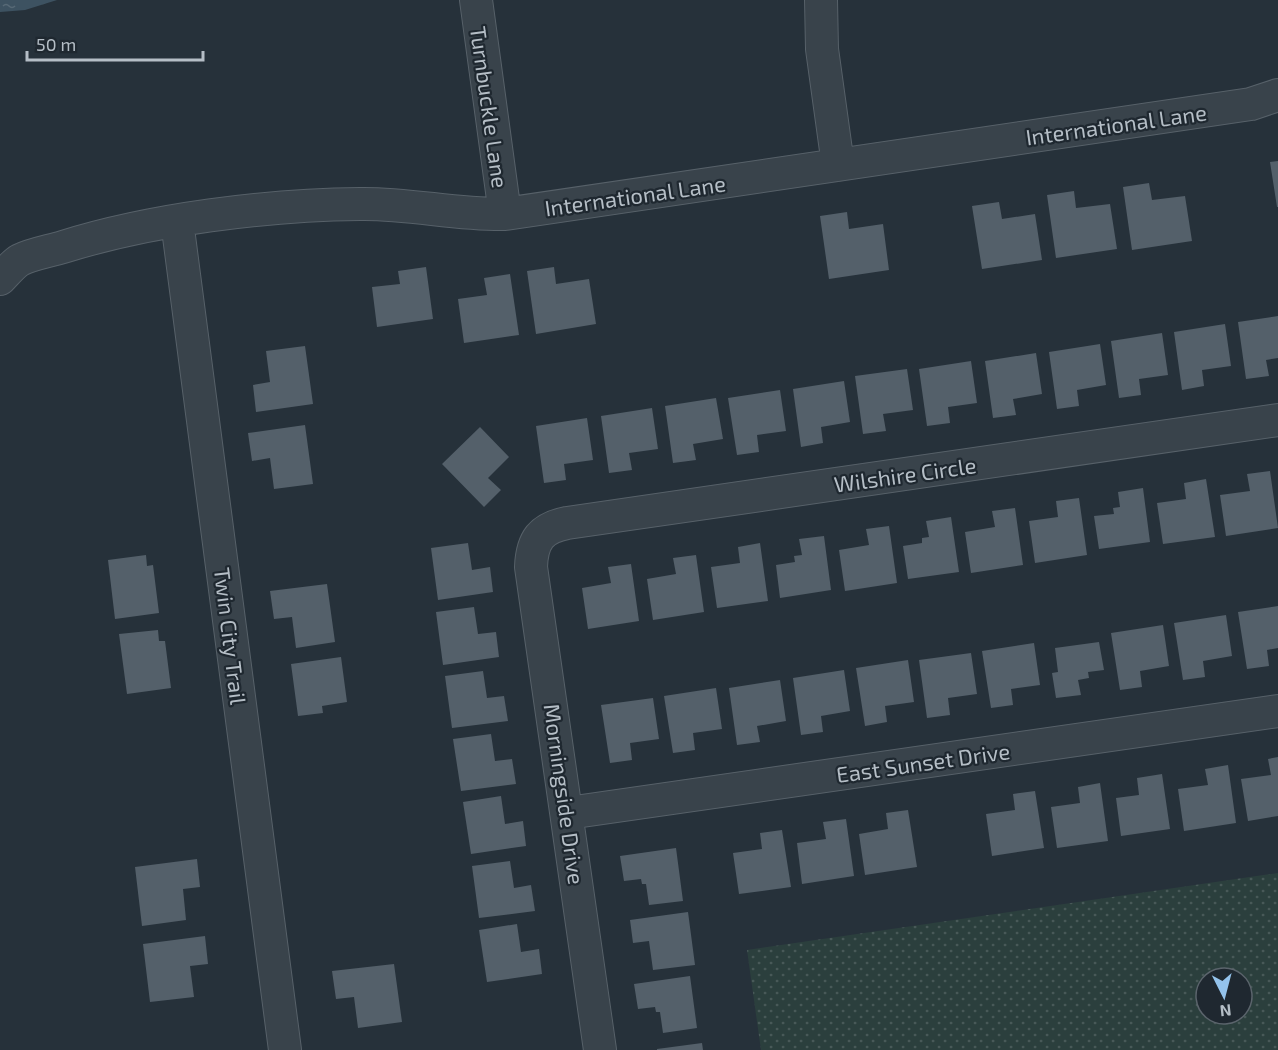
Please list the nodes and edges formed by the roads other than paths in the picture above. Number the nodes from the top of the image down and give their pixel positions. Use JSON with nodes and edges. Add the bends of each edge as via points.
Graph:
{"nodes":[{"id":1,"x":476,"y":0,"type":"edge"},
{"id":2,"x":821,"y":0,"type":"edge"},
{"id":3,"x":1278,"y":95,"type":"edge"},
{"id":4,"x":838,"y":165,"type":"junction"},
{"id":5,"x":505,"y":214,"type":"junction"},
{"id":6,"x":177,"y":221,"type":"junction"},
{"id":7,"x":0,"y":279,"type":"edge"},
{"id":8,"x":1278,"y":420,"type":"edge"},
{"id":9,"x":538,"y":540,"type":"joint"},
{"id":10,"x":1278,"y":711,"type":"edge"},
{"id":11,"x":568,"y":813,"type":"junction"},
{"id":12,"x":285,"y":1050,"type":"edge"},
{"id":13,"x":600,"y":1050,"type":"edge"}],
"edges":[{"from":1,"to":5,"type":"street","name":"Turnbuckle Lane"},
{"from":2,"to":4,"type":"street","via":[[822,49]]},
{"from":3,"to":4,"type":"street","name":"International Lane","via":[[1251,105]]},
{"from":4,"to":5,"type":"street","name":"International Lane"},
{"from":5,"to":6,"type":"street","name":"International Lane","via":[[361,204],[274,209]]},
{"from":6,"to":7,"type":"street","name":"International Lane","via":[[112,232],[19,261]]},
{"from":6,"to":12,"type":"street","name":"Twin City Trail"},
{"from":8,"to":9,"type":"street","name":"Wilshire Circle","via":[[567,523],[549,527]]},
{"from":9,"to":11,"type":"street","name":"Morningside Drive","via":[[531,567]]},
{"from":10,"to":11,"type":"street","name":"East Sunset Drive"},
{"from":11,"to":13,"type":"street","name":"Morningside Drive"}]}
